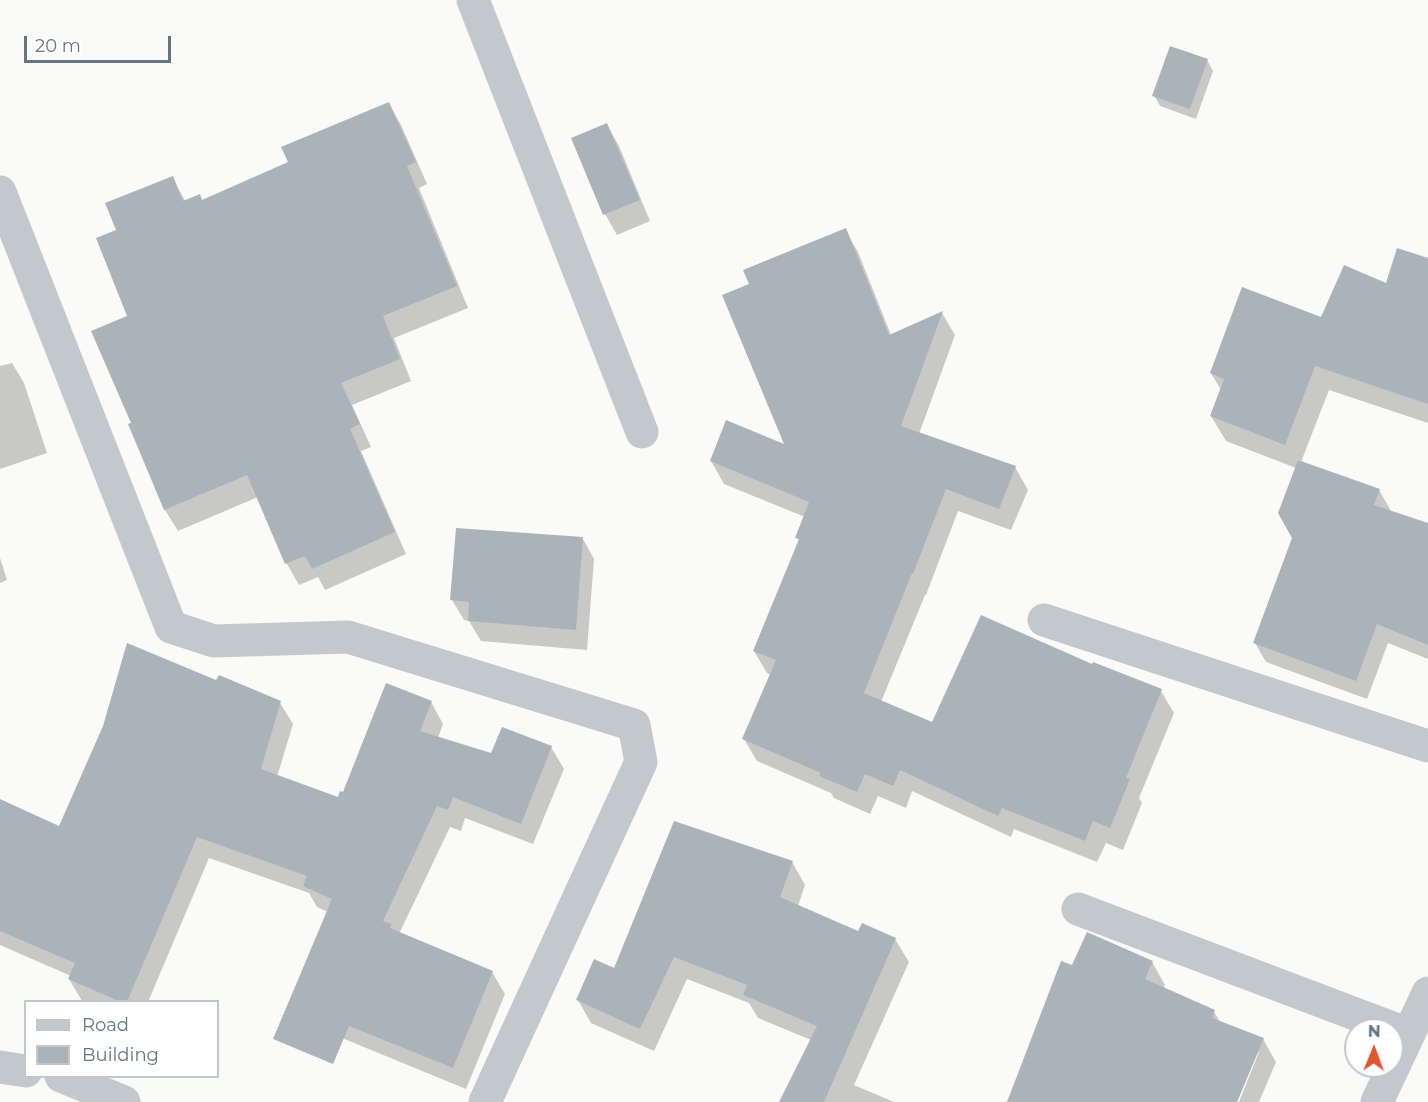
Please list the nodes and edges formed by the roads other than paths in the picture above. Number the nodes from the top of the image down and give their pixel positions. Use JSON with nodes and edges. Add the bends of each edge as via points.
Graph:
{"nodes":[{"id":1,"x":473,"y":0,"type":"edge"},
{"id":2,"x":0,"y":192,"type":"edge"},
{"id":3,"x":642,"y":432,"type":"dead end"},
{"id":4,"x":1044,"y":620,"type":"dead end"},
{"id":5,"x":1428,"y":746,"type":"edge"},
{"id":6,"x":1078,"y":909,"type":"dead end"},
{"id":7,"x":1428,"y":993,"type":"edge"},
{"id":8,"x":1408,"y":1034,"type":"junction"},
{"id":9,"x":0,"y":1067,"type":"edge"},
{"id":10,"x":24,"y":1071,"type":"edge"},
{"id":11,"x":67,"y":1078,"type":"edge"},
{"id":12,"x":124,"y":1102,"type":"edge"},
{"id":13,"x":486,"y":1102,"type":"edge"},
{"id":14,"x":1377,"y":1102,"type":"edge"}],
"edges":[{"from":1,"to":3,"type":"street"},
{"from":2,"to":13,"type":"street","via":[[171,627],[214,641],[348,637],[634,725],[641,762]]},
{"from":4,"to":5,"type":"street"},
{"from":6,"to":8,"type":"street"},
{"from":7,"to":8,"type":"street"},
{"from":8,"to":14,"type":"street"},
{"from":9,"to":10,"type":"street"},
{"from":11,"to":12,"type":"street"}]}
